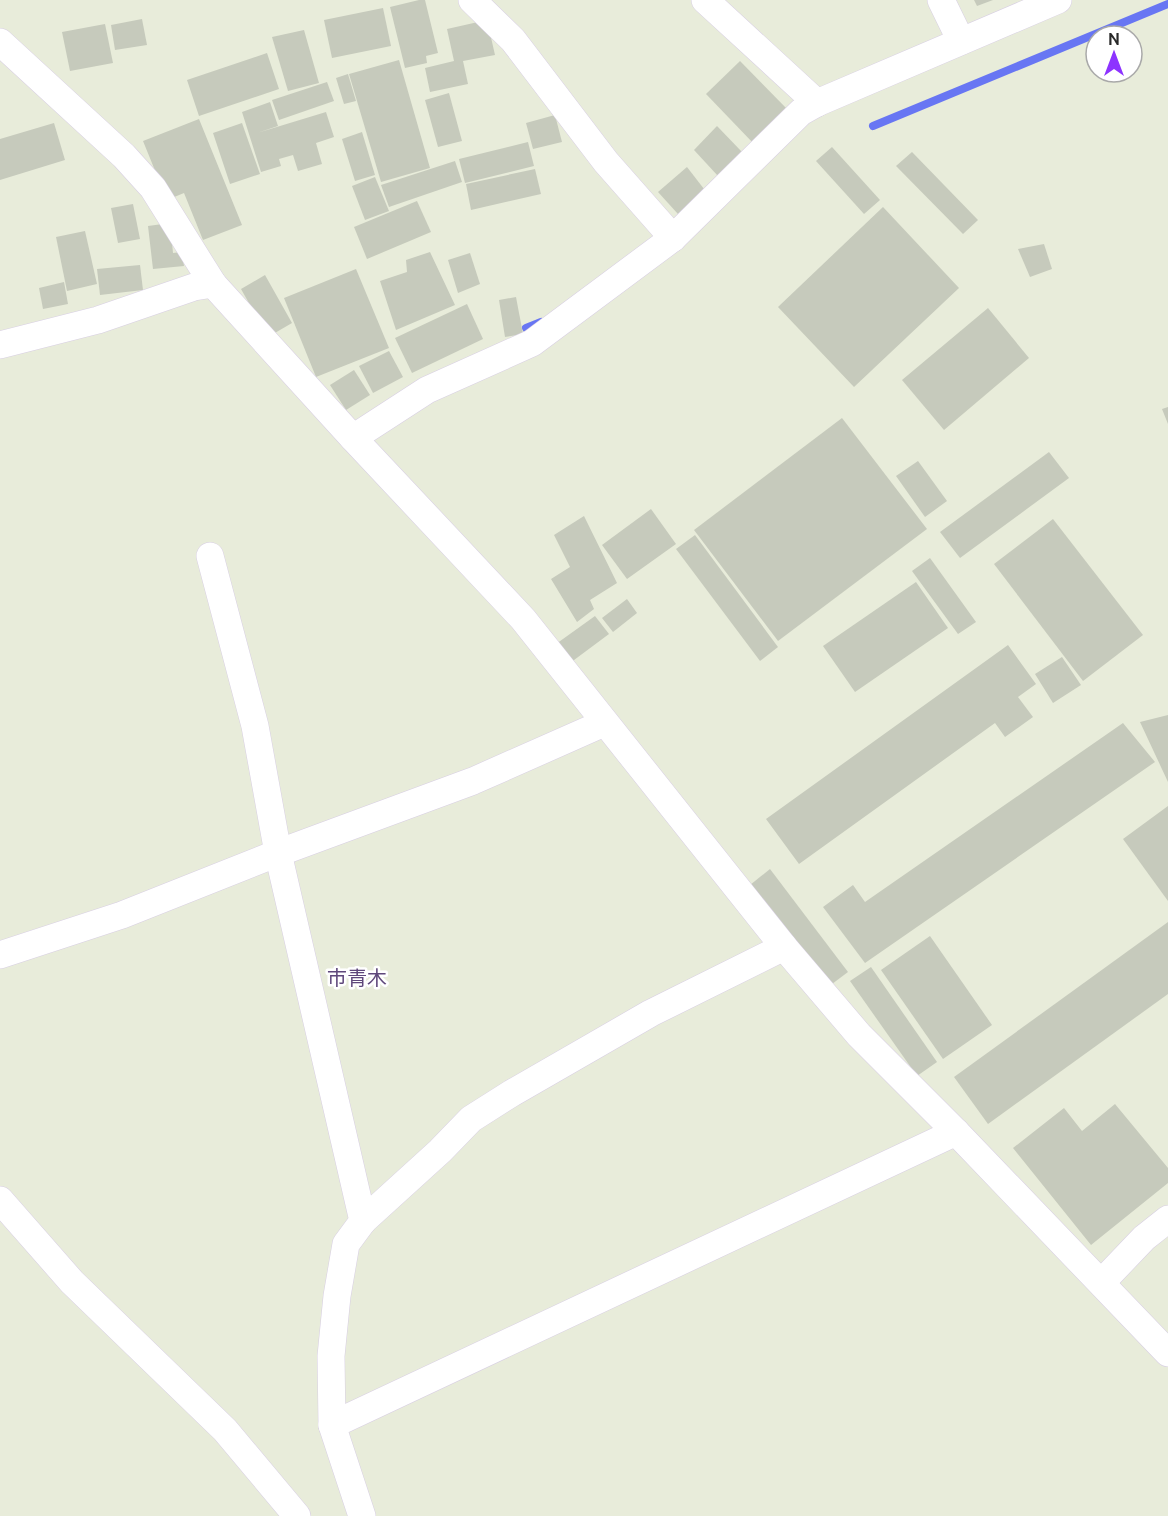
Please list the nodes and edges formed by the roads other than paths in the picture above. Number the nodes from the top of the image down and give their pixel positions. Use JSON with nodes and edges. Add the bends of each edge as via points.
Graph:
{"nodes":[{"id":1,"x":472,"y":0,"type":"edge"},
{"id":2,"x":705,"y":0,"type":"edge"},
{"id":3,"x":941,"y":0,"type":"edge"},
{"id":4,"x":1058,"y":0,"type":"edge"},
{"id":5,"x":961,"y":41,"type":"junction"},
{"id":6,"x":0,"y":42,"type":"edge"},
{"id":7,"x":817,"y":103,"type":"junction"},
{"id":8,"x":673,"y":238,"type":"junction"},
{"id":9,"x":213,"y":284,"type":"junction"},
{"id":10,"x":0,"y":345,"type":"edge"},
{"id":11,"x":353,"y":438,"type":"junction"},
{"id":12,"x":210,"y":556,"type":"dead end"},
{"id":13,"x":604,"y":723,"type":"junction"},
{"id":14,"x":278,"y":853,"type":"junction"},
{"id":15,"x":784,"y":947,"type":"junction"},
{"id":16,"x":0,"y":955,"type":"edge"},
{"id":17,"x":957,"y":1132,"type":"junction"},
{"id":18,"x":0,"y":1200,"type":"edge"},
{"id":19,"x":1168,"y":1219,"type":"edge"},
{"id":20,"x":363,"y":1221,"type":"junction"},
{"id":21,"x":1102,"y":1282,"type":"junction"},
{"id":22,"x":1168,"y":1353,"type":"edge"},
{"id":23,"x":332,"y":1425,"type":"junction"},
{"id":24,"x":297,"y":1516,"type":"edge"},
{"id":25,"x":362,"y":1516,"type":"edge"}],
"edges":[{"from":1,"to":8,"type":"street","via":[[513,40],[606,162]]},
{"from":2,"to":7,"type":"street"},
{"from":3,"to":5,"type":"street"},
{"from":4,"to":5,"type":"street"},
{"from":5,"to":7,"type":"street"},
{"from":6,"to":9,"type":"street","via":[[124,156],[153,188]]},
{"from":7,"to":8,"type":"street","via":[[801,112]]},
{"from":8,"to":11,"type":"street","via":[[532,343],[427,390]]},
{"from":9,"to":10,"type":"street"},
{"from":9,"to":11,"type":"street"},
{"from":11,"to":13,"type":"street","via":[[523,619]]},
{"from":12,"to":14,"type":"street","via":[[255,726]]},
{"from":13,"to":14,"type":"street","via":[[473,782]]},
{"from":13,"to":15,"type":"street"},
{"from":14,"to":16,"type":"street","via":[[122,915]]},
{"from":14,"to":20,"type":"street"},
{"from":15,"to":17,"type":"street","via":[[859,1035]]},
{"from":15,"to":20,"type":"street","via":[[651,1013],[471,1119]]},
{"from":17,"to":21,"type":"street"},
{"from":17,"to":23,"type":"street"},
{"from":18,"to":24,"type":"street","via":[[72,1282],[225,1430]]},
{"from":19,"to":21,"type":"street"},
{"from":20,"to":23,"type":"street","via":[[346,1244],[337,1296]]},
{"from":21,"to":22,"type":"street"},
{"from":23,"to":25,"type":"street"}]}
